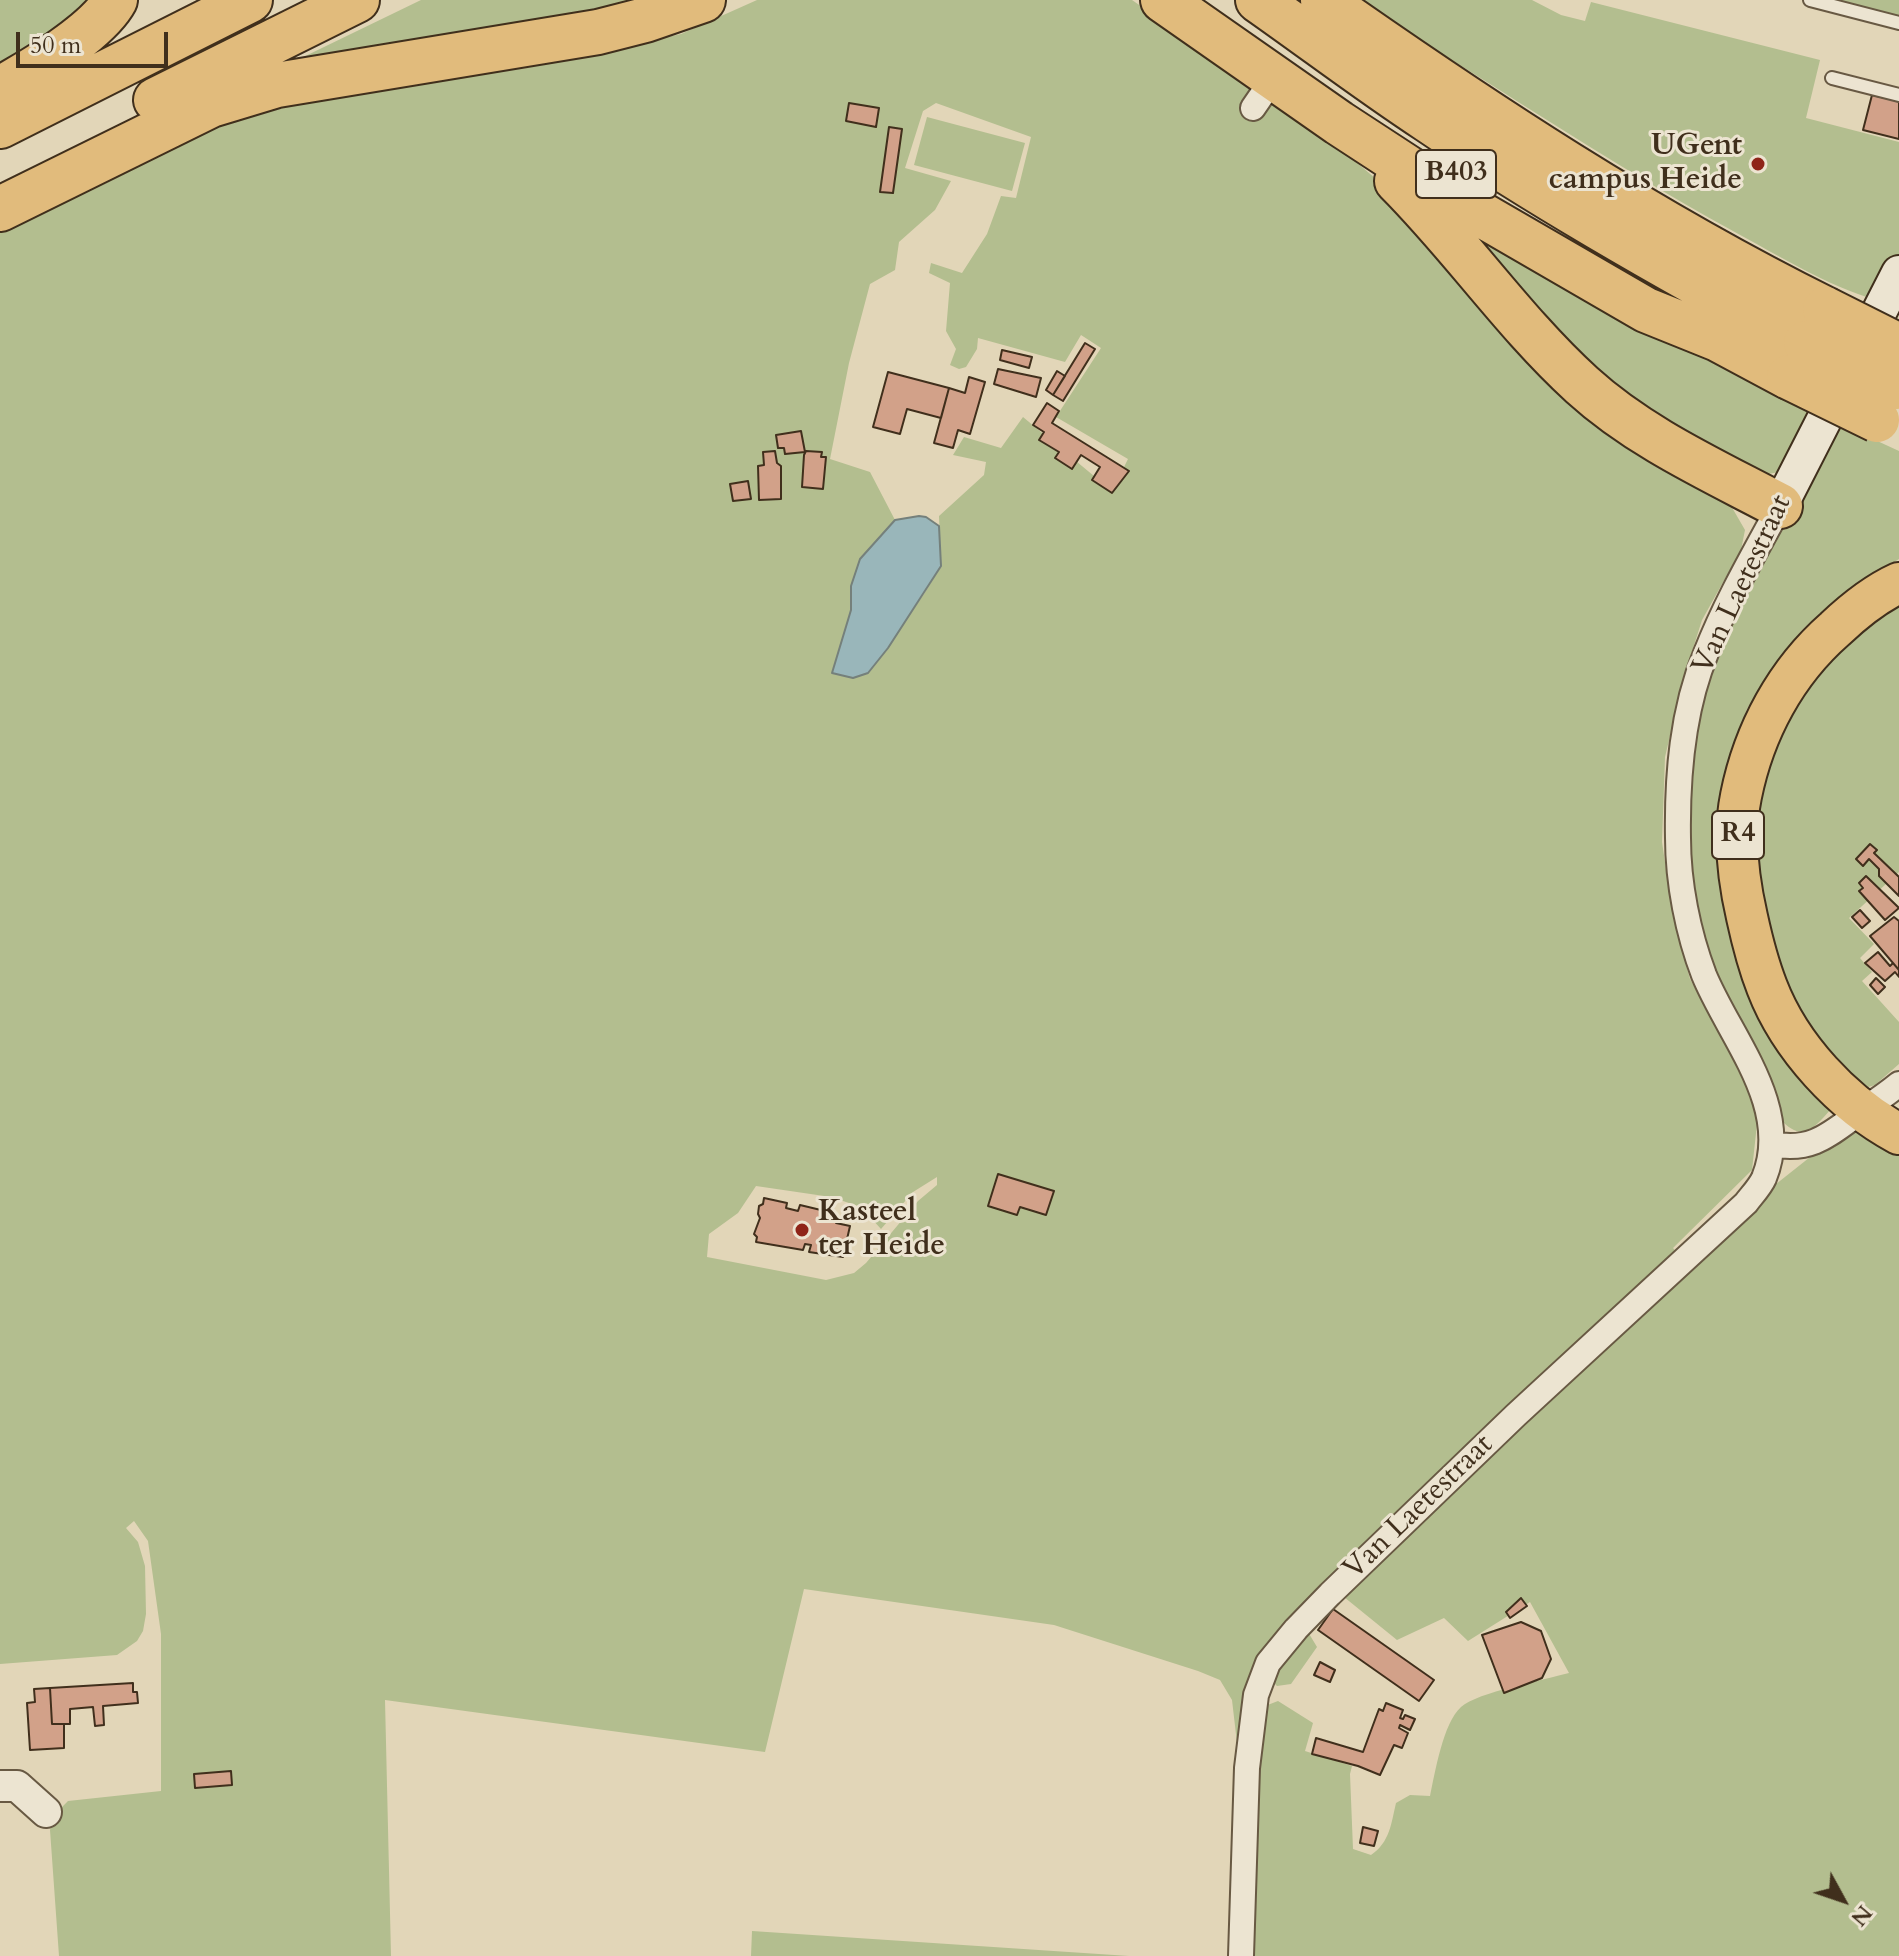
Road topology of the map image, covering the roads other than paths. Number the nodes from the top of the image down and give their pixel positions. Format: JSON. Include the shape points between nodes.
{"nodes":[{"id":1,"x":115,"y":0,"type":"edge"},
{"id":2,"x":250,"y":0,"type":"edge"},
{"id":3,"x":357,"y":0,"type":"edge"},
{"id":4,"x":703,"y":0,"type":"edge"},
{"id":5,"x":1163,"y":0,"type":"edge"},
{"id":6,"x":1200,"y":0,"type":"edge"},
{"id":7,"x":1258,"y":0,"type":"edge"},
{"id":8,"x":1323,"y":0,"type":"edge"},
{"id":9,"x":1810,"y":0,"type":"edge"},
{"id":10,"x":1899,"y":23,"type":"edge"},
{"id":11,"x":1832,"y":78,"type":"dead end"},
{"id":12,"x":0,"y":89,"type":"edge"},
{"id":13,"x":1899,"y":95,"type":"edge"},
{"id":14,"x":1339,"y":123,"type":"junction"},
{"id":15,"x":0,"y":126,"type":"edge"},
{"id":16,"x":0,"y":178,"type":"edge"},
{"id":17,"x":0,"y":209,"type":"edge"},
{"id":18,"x":1899,"y":273,"type":"edge"},
{"id":19,"x":1722,"y":320,"type":"junction"},
{"id":20,"x":1899,"y":323,"type":"edge"},
{"id":21,"x":1810,"y":326,"type":"junction"},
{"id":22,"x":1895,"y":389,"type":"edge"},
{"id":23,"x":1780,"y":506,"type":"junction"},
{"id":24,"x":1899,"y":583,"type":"edge"},
{"id":25,"x":1899,"y":1084,"type":"edge"},
{"id":26,"x":1862,"y":1111,"type":"junction"},
{"id":27,"x":1899,"y":1134,"type":"edge"},
{"id":28,"x":1772,"y":1144,"type":"junction"},
{"id":29,"x":0,"y":1786,"type":"edge"},
{"id":30,"x":46,"y":1812,"type":"dead end"},
{"id":31,"x":1241,"y":1956,"type":"edge"}],
"edges":[{"from":1,"to":12,"type":"highway","via":[[78,38]]},
{"from":2,"to":15,"type":"highway"},
{"from":3,"to":16,"type":"highway"},
{"from":4,"to":17,"type":"highway","via":[[598,32],[277,85],[211,105]]},
{"from":5,"to":14,"type":"highway","number":"B403"},
{"from":6,"to":19,"type":"highway","number":"B403","via":[[1378,125],[1515,212],[1683,313]]},
{"from":7,"to":19,"type":"highway","number":"B403"},
{"from":8,"to":21,"type":"highway","via":[[1542,149],[1667,224]]},
{"from":9,"to":10,"type":"lane"},
{"from":11,"to":13,"type":"lane"},
{"from":14,"to":19,"type":"highway","number":"B403","via":[[1463,204],[1646,310]]},
{"from":14,"to":23,"type":"highway","number":"B403","via":[[1421,205],[1583,386],[1680,453]]},
{"from":18,"to":23,"type":"main road","name":"Van Laetestraat"},
{"from":19,"to":21,"type":"highway","number":"B403"},
{"from":20,"to":21,"type":"highway"},
{"from":21,"to":22,"type":"highway","number":"B403","bridge":true},
{"from":21,"to":22,"type":"highway"},
{"from":23,"to":28,"type":"street","name":"Van Laetestraat","via":[[1700,669],[1682,755],[1678,841],[1693,942],[1764,1098]]},
{"from":24,"to":26,"type":"highway","number":"R4","via":[[1854,611],[1790,677],[1751,756],[1740,799],[1741,890],[1768,989],[1791,1033]]},
{"from":25,"to":26,"type":"street"},
{"from":26,"to":27,"type":"highway","number":"R4"},
{"from":26,"to":28,"type":"street","via":[[1828,1137],[1805,1146]]},
{"from":28,"to":31,"type":"street","name":"Van Laetestraat","via":[[1763,1179],[1746,1203],[1516,1415],[1304,1620],[1268,1663],[1256,1695],[1247,1768]]},
{"from":29,"to":30,"type":"street","via":[[17,1786]]}]}
